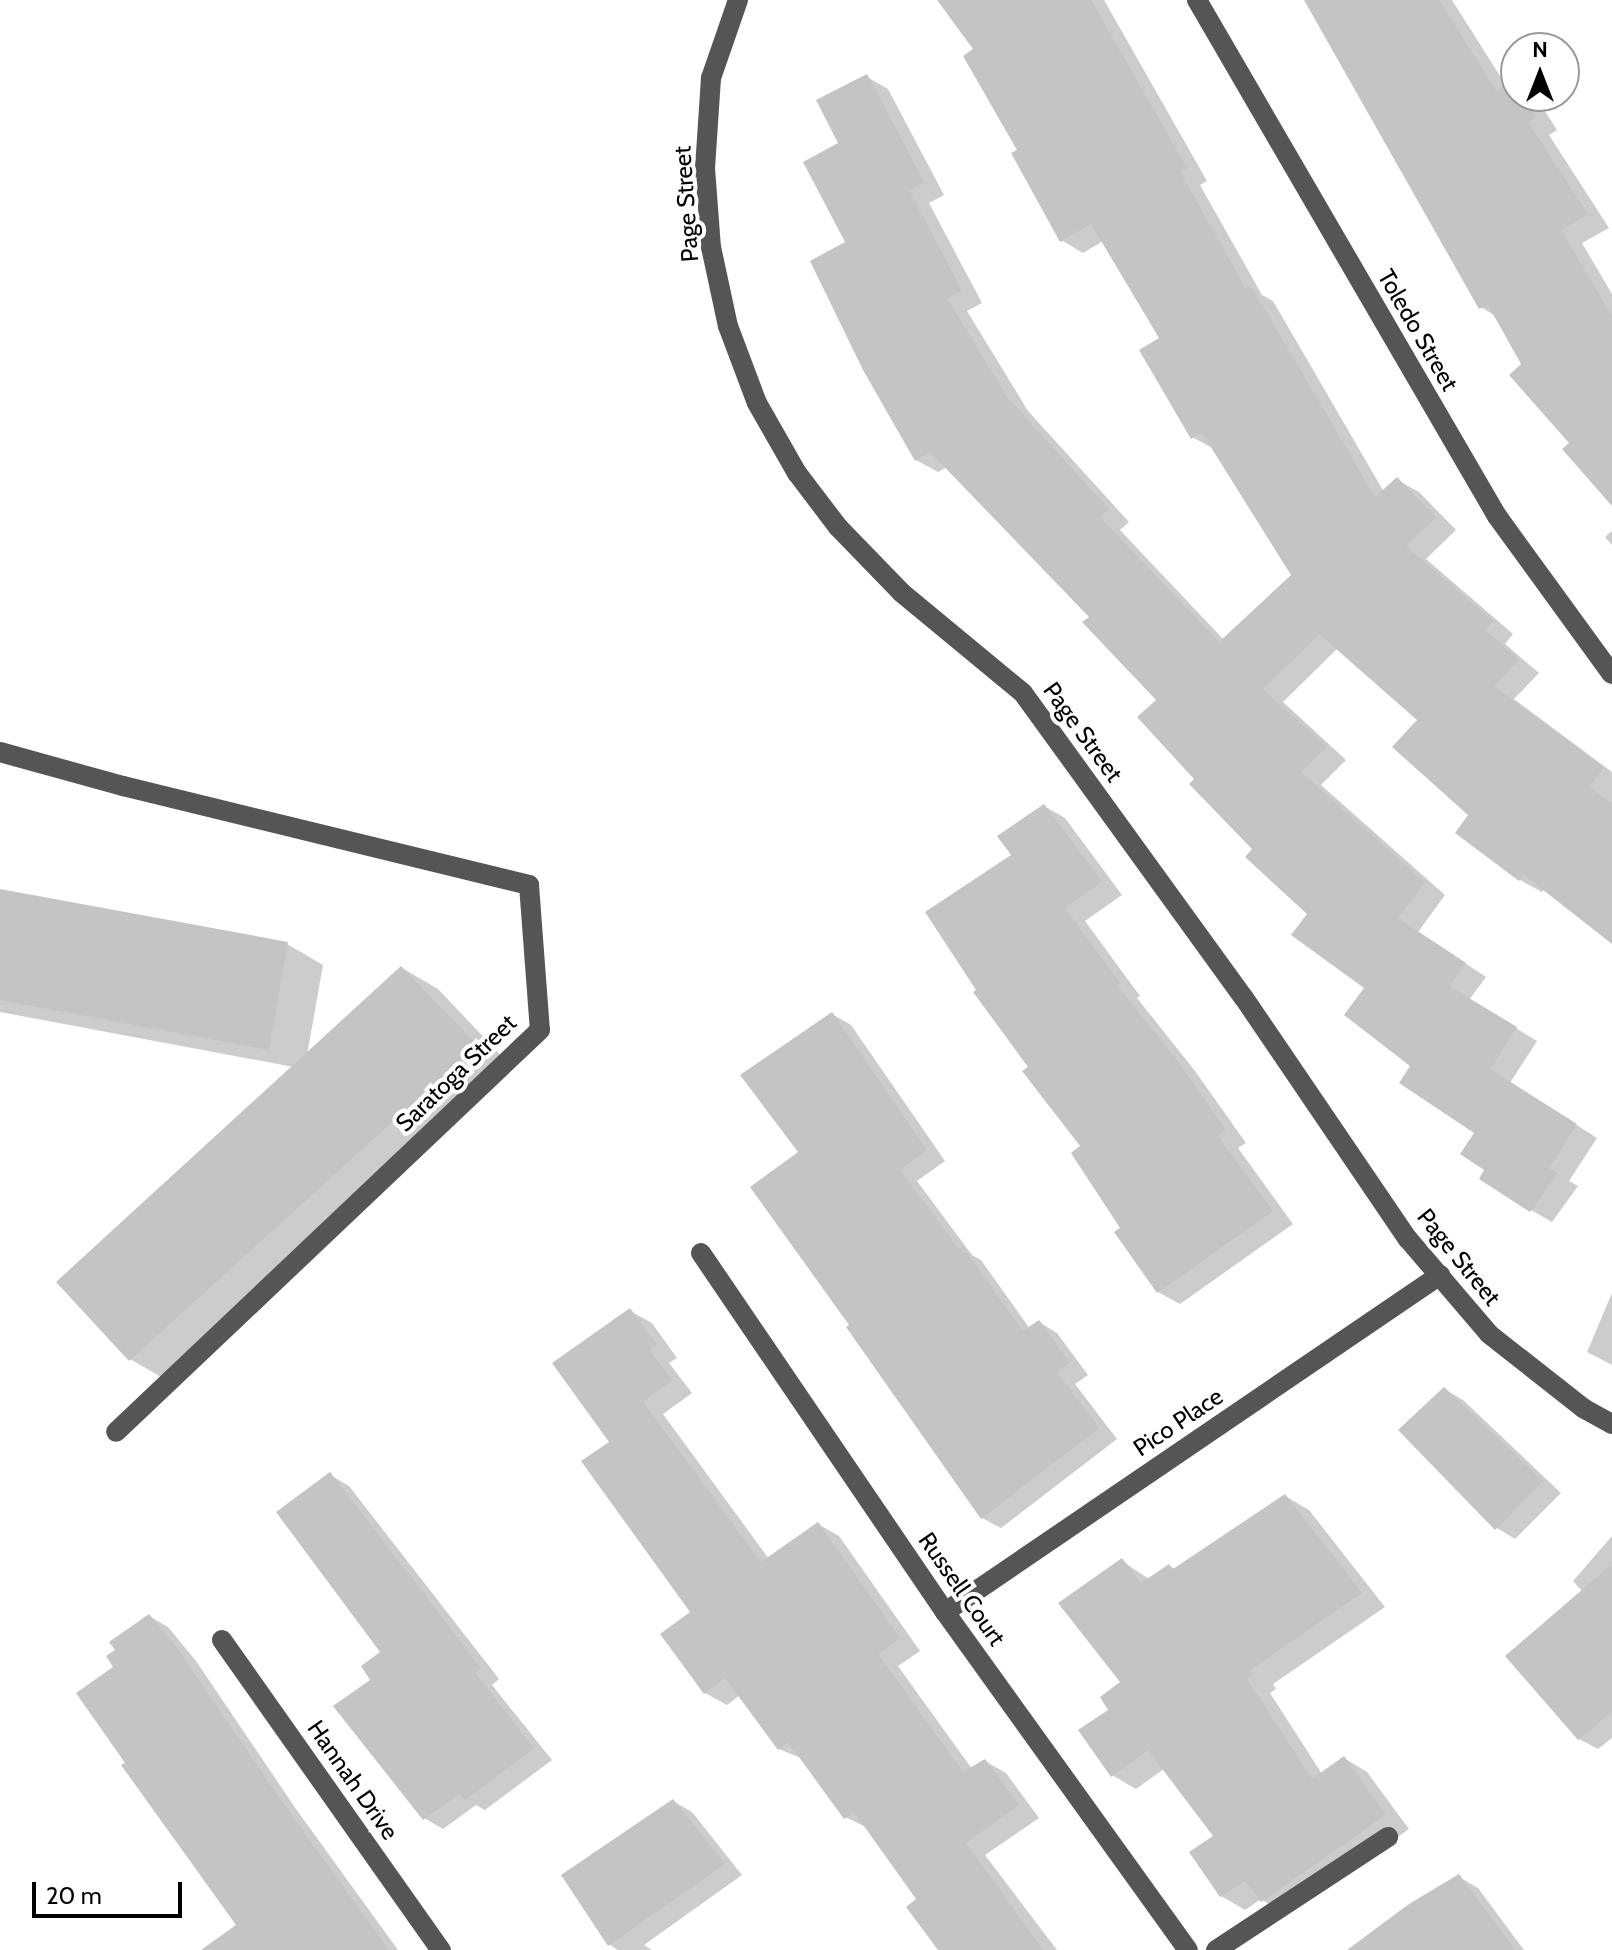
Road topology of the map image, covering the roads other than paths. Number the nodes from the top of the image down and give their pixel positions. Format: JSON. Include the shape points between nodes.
{"nodes":[{"id":1,"x":738,"y":0,"type":"edge"},
{"id":2,"x":1197,"y":0,"type":"edge"},
{"id":3,"x":1612,"y":674,"type":"edge"},
{"id":4,"x":0,"y":752,"type":"edge"},
{"id":5,"x":701,"y":1253,"type":"dead end"},
{"id":6,"x":1440,"y":1275,"type":"junction"},
{"id":7,"x":1612,"y":1424,"type":"edge"},
{"id":8,"x":116,"y":1432,"type":"dead end"},
{"id":9,"x":945,"y":1612,"type":"junction"},
{"id":10,"x":222,"y":1640,"type":"dead end"},
{"id":11,"x":1388,"y":1837,"type":"dead end"},
{"id":12,"x":441,"y":1950,"type":"edge"},
{"id":13,"x":1188,"y":1950,"type":"edge"},
{"id":14,"x":1216,"y":1950,"type":"edge"}],
"edges":[{"from":1,"to":6,"type":"street","name":"Page Street","via":[[711,78],[705,168],[711,247],[725,312],[757,403],[797,473],[838,527],[902,593],[1023,693],[1244,998],[1408,1239]]},
{"from":2,"to":3,"type":"street","name":"Toledo Street","via":[[1497,516]]},
{"from":4,"to":8,"type":"street","name":"Saratoga Street","via":[[529,885],[540,1030]]},
{"from":5,"to":9,"type":"street","name":"Russell Court"},
{"from":6,"to":7,"type":"street","name":"Page Street","via":[[1519,1361]]},
{"from":6,"to":9,"type":"street","name":"Pico Place"},
{"from":9,"to":13,"type":"street","name":"Russell Court"},
{"from":10,"to":12,"type":"street","name":"Hannah Drive"},
{"from":11,"to":14,"type":"street"}]}
